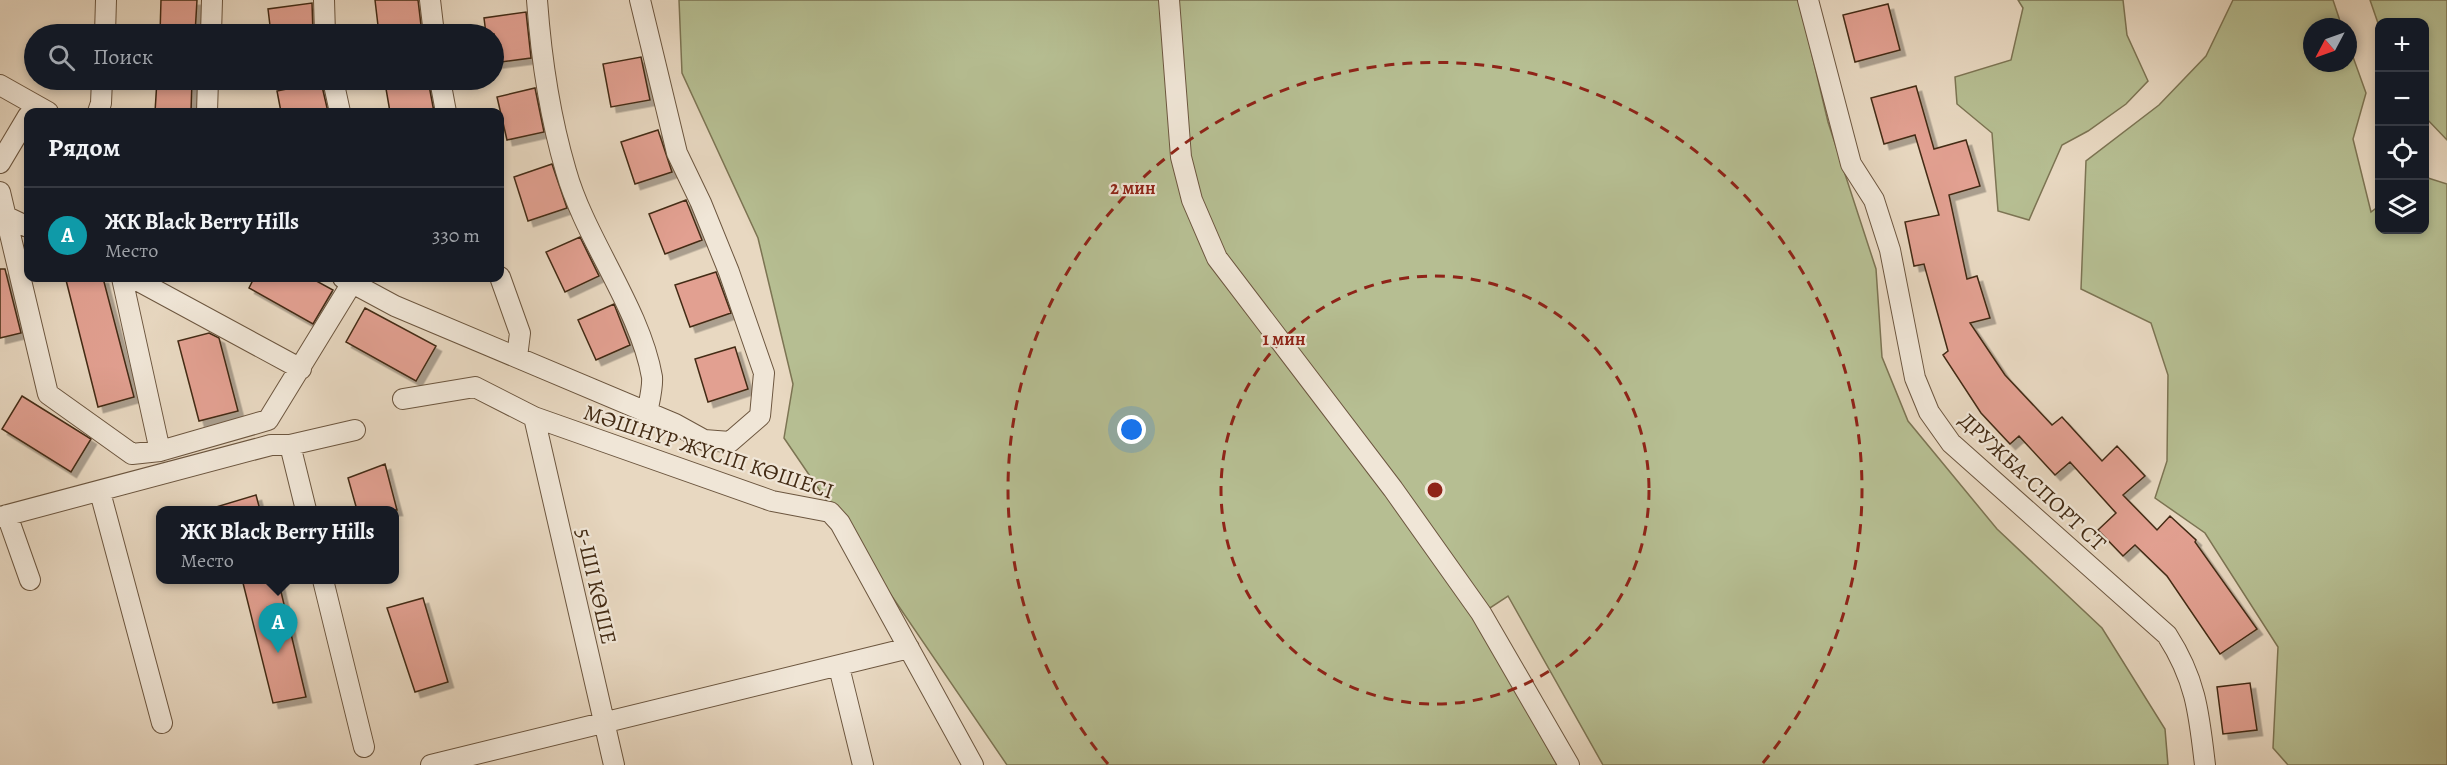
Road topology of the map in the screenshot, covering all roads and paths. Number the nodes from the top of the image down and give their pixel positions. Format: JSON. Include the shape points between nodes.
{"nodes":[{"id":1,"x":106,"y":0,"type":"edge"},
{"id":2,"x":213,"y":0,"type":"edge"},
{"id":3,"x":324,"y":0,"type":"edge"},
{"id":4,"x":430,"y":0,"type":"edge"},
{"id":5,"x":537,"y":0,"type":"edge"},
{"id":6,"x":640,"y":0,"type":"edge"},
{"id":7,"x":1169,"y":0,"type":"edge"},
{"id":8,"x":1808,"y":0,"type":"edge"},
{"id":9,"x":105,"y":24,"type":"edge"},
{"id":10,"x":212,"y":24,"type":"edge"},
{"id":11,"x":325,"y":24,"type":"edge"},
{"id":12,"x":433,"y":24,"type":"edge"},
{"id":13,"x":0,"y":85,"type":"edge"},
{"id":14,"x":102,"y":90,"type":"edge"},
{"id":15,"x":208,"y":90,"type":"edge"},
{"id":16,"x":335,"y":90,"type":"edge"},
{"id":17,"x":442,"y":90,"type":"edge"},
{"id":18,"x":31,"y":108,"type":"edge"},
{"id":19,"x":99,"y":108,"type":"edge"},
{"id":20,"x":207,"y":108,"type":"edge"},
{"id":21,"x":339,"y":108,"type":"edge"},
{"id":22,"x":445,"y":108,"type":"edge"},
{"id":23,"x":24,"y":129,"type":"edge"},
{"id":24,"x":0,"y":163,"type":"edge"},
{"id":25,"x":0,"y":192,"type":"edge"},
{"id":26,"x":7,"y":217,"type":"junction"},
{"id":27,"x":24,"y":225,"type":"edge"},
{"id":28,"x":123,"y":282,"type":"edge"},
{"id":29,"x":140,"y":282,"type":"edge"},
{"id":30,"x":349,"y":282,"type":"edge"},
{"id":31,"x":356,"y":282,"type":"edge"},
{"id":32,"x":502,"y":282,"type":"edge"},
{"id":33,"x":517,"y":357,"type":"junction"},
{"id":34,"x":301,"y":369,"type":"junction"},
{"id":35,"x":403,"y":399,"type":"dead end"},
{"id":36,"x":647,"y":413,"type":"junction"},
{"id":37,"x":534,"y":417,"type":"junction"},
{"id":38,"x":355,"y":430,"type":"dead end"},
{"id":39,"x":290,"y":445,"type":"junction"},
{"id":40,"x":160,"y":451,"type":"junction"},
{"id":41,"x":100,"y":492,"type":"junction"},
{"id":42,"x":305,"y":506,"type":"edge"},
{"id":43,"x":4,"y":516,"type":"edge"},
{"id":44,"x":30,"y":580,"type":"dead end"},
{"id":45,"x":324,"y":584,"type":"edge"},
{"id":46,"x":909,"y":648,"type":"junction"},
{"id":47,"x":839,"y":667,"type":"junction"},
{"id":48,"x":162,"y":723,"type":"dead end"},
{"id":49,"x":604,"y":723,"type":"junction"},
{"id":50,"x":364,"y":747,"type":"dead end"},
{"id":51,"x":431,"y":765,"type":"edge"},
{"id":52,"x":614,"y":765,"type":"edge"},
{"id":53,"x":863,"y":765,"type":"edge"},
{"id":54,"x":973,"y":765,"type":"edge"},
{"id":55,"x":1569,"y":765,"type":"edge"},
{"id":56,"x":2205,"y":765,"type":"edge"}],
"edges":[{"from":1,"to":9,"type":"street"},
{"from":2,"to":10,"type":"street"},
{"from":3,"to":11,"type":"street"},
{"from":4,"to":12,"type":"street"},
{"from":5,"to":36,"type":"street","via":[[549,90],[566,171],[641,339],[652,379]]},
{"from":6,"to":36,"type":"street","via":[[677,153],[709,223],[764,373],[760,416],[730,442],[704,440]]},
{"from":7,"to":55,"type":"street","via":[[1181,158],[1192,200],[1216,258],[1393,489],[1481,613]]},
{"from":8,"to":56,"type":"street","name":"ДРУЖБА-СПОРТ СТ","via":[[1851,164],[1874,200],[1890,250],[1915,378],[1929,412],[1951,443],[2167,635],[2184,662],[2198,704]]},
{"from":13,"to":18,"type":"street"},
{"from":14,"to":19,"type":"street"},
{"from":15,"to":20,"type":"street"},
{"from":16,"to":21,"type":"street"},
{"from":17,"to":22,"type":"street"},
{"from":23,"to":24,"type":"street"},
{"from":25,"to":26,"type":"street"},
{"from":26,"to":27,"type":"street"},
{"from":26,"to":40,"type":"street","via":[[48,394],[132,453]]},
{"from":28,"to":40,"type":"street"},
{"from":29,"to":34,"type":"street"},
{"from":30,"to":34,"type":"street"},
{"from":31,"to":33,"type":"street","via":[[395,306]]},
{"from":32,"to":33,"type":"street","via":[[520,333]]},
{"from":33,"to":36,"type":"street"},
{"from":34,"to":40,"type":"street","via":[[268,420]]},
{"from":35,"to":37,"type":"street","name":"МӘШHҮР ЖҮСІП КӨШЕСІ","via":[[475,387]]},
{"from":37,"to":46,"type":"street","name":"МӘШHҮР ЖҮСІП КӨШЕСІ","via":[[772,501],[830,512]]},
{"from":37,"to":49,"type":"street","name":"5-ШІ КӨШЕ"},
{"from":38,"to":39,"type":"street"},
{"from":39,"to":41,"type":"street","via":[[271,445]]},
{"from":39,"to":42,"type":"street"},
{"from":41,"to":43,"type":"street"},
{"from":41,"to":48,"type":"street"},
{"from":43,"to":44,"type":"street"},
{"from":45,"to":50,"type":"street"},
{"from":46,"to":47,"type":"street"},
{"from":46,"to":54,"type":"street","name":"МӘШHҮР ЖҮСІП КӨШЕСІ"},
{"from":47,"to":49,"type":"street"},
{"from":47,"to":53,"type":"street"},
{"from":49,"to":51,"type":"street"},
{"from":49,"to":52,"type":"street","name":"5-ШІ КӨШЕ"}]}
